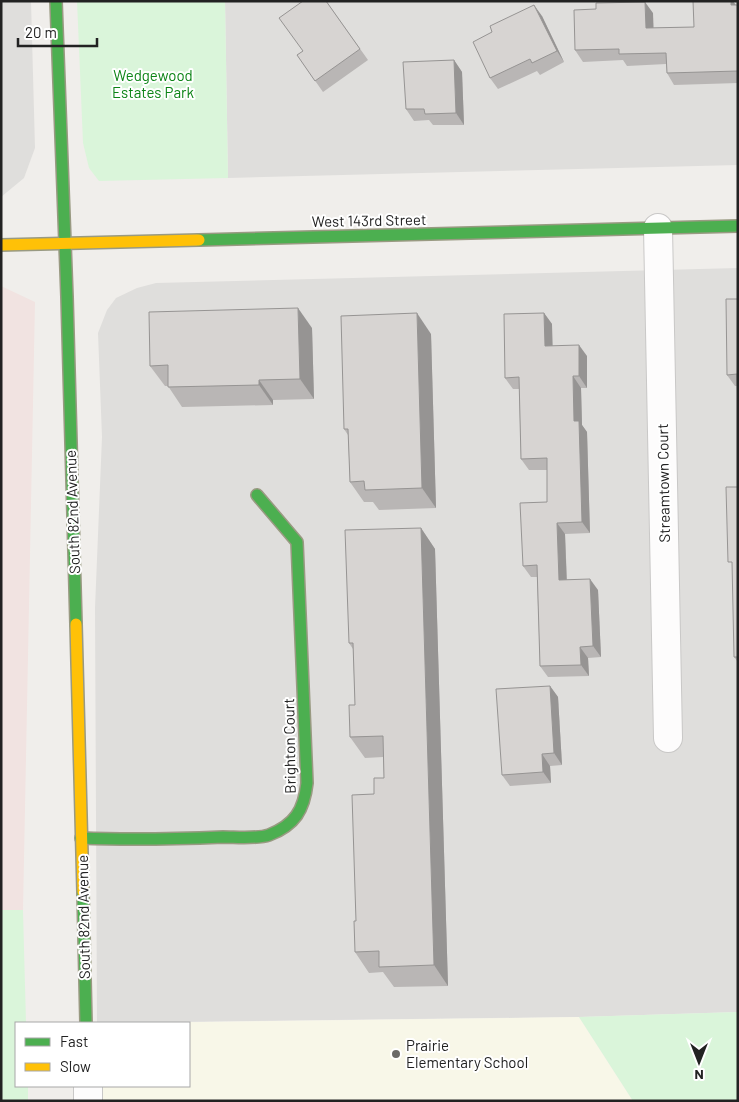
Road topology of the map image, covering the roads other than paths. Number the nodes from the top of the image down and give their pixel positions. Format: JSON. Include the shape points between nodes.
{"nodes":[{"id":1,"x":56,"y":1,"type":"edge"},
{"id":2,"x":738,"y":226,"type":"edge"},
{"id":3,"x":658,"y":228,"type":"junction"},
{"id":4,"x":65,"y":243,"type":"junction"},
{"id":5,"x":1,"y":245,"type":"edge"},
{"id":6,"x":257,"y":495,"type":"dead end"},
{"id":7,"x":668,"y":738,"type":"dead end"},
{"id":8,"x":81,"y":838,"type":"junction"},
{"id":9,"x":86,"y":1022,"type":"edge"},
{"id":10,"x":88,"y":1087,"type":"edge"},
{"id":11,"x":88,"y":1101,"type":"edge"}],
"edges":[{"from":1,"to":4,"type":"street","name":"South 82nd Avenue"},
{"from":2,"to":3,"type":"street","name":"West 143rd Street"},
{"from":3,"to":4,"type":"street","name":"West 143rd Street"},
{"from":3,"to":7,"type":"street","name":"Streamtown Court"},
{"from":4,"to":5,"type":"street","name":"West 143rd Street"},
{"from":4,"to":8,"type":"street","name":"South 82nd Avenue"},
{"from":6,"to":8,"type":"street","name":"Brighton Court","via":[[297,542],[307,783],[302,809],[285,828],[266,836],[148,840]]},
{"from":8,"to":9,"type":"street","name":"South 82nd Avenue"},
{"from":10,"to":11,"type":"street"}]}
